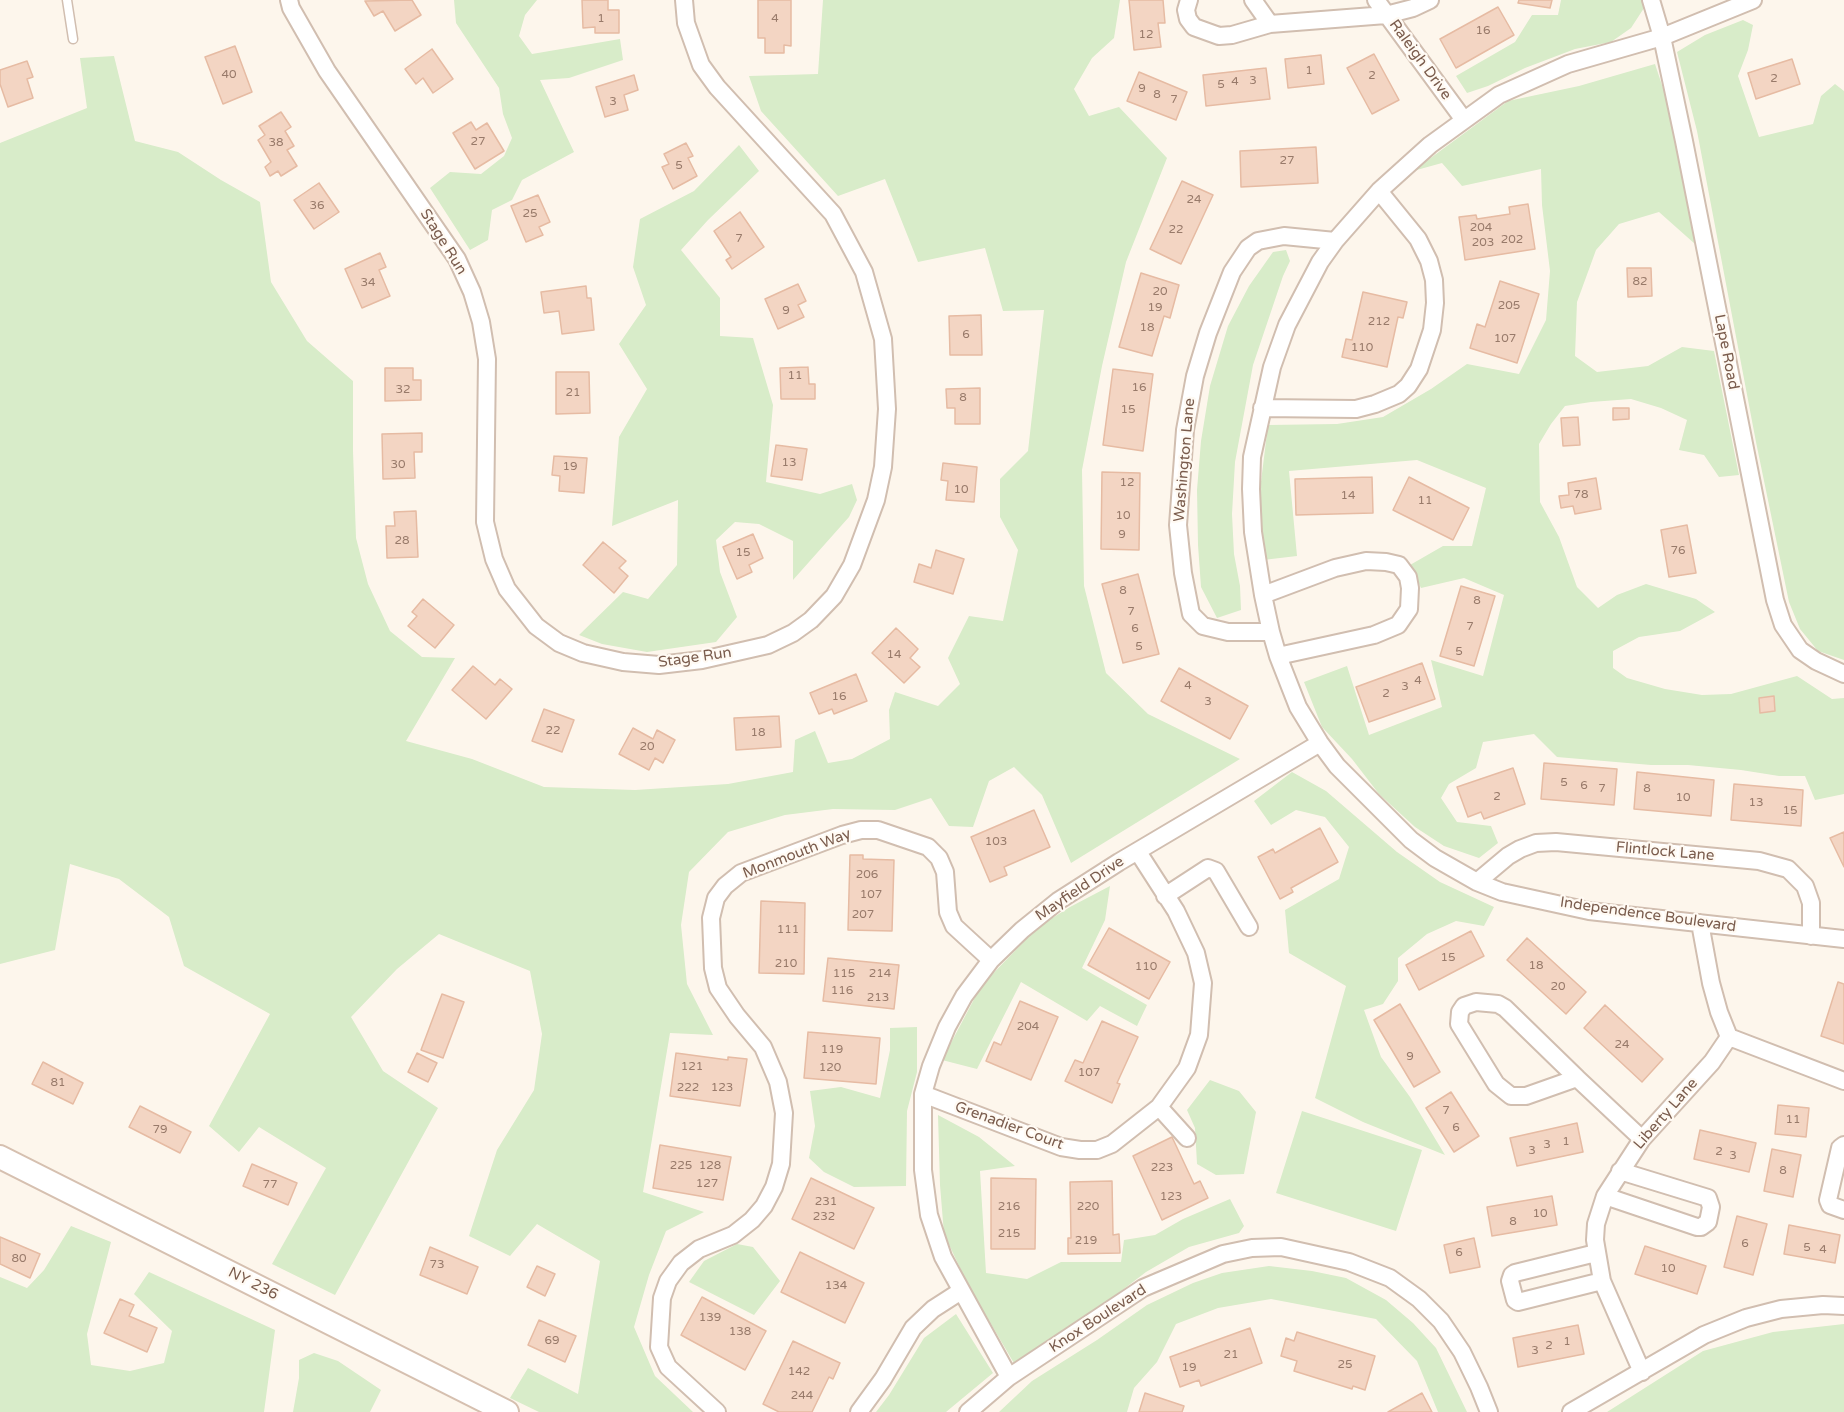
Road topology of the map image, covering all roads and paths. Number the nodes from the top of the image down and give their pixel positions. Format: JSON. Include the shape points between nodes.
{"nodes":[{"id":1,"x":67,"y":0,"type":"edge"},
{"id":2,"x":289,"y":0,"type":"edge"},
{"id":3,"x":684,"y":0,"type":"edge"},
{"id":4,"x":1190,"y":0,"type":"edge"},
{"id":5,"x":1253,"y":0,"type":"edge"},
{"id":6,"x":1376,"y":0,"type":"edge"},
{"id":7,"x":1430,"y":0,"type":"edge"},
{"id":8,"x":1651,"y":0,"type":"edge"},
{"id":9,"x":1753,"y":0,"type":"edge"},
{"id":10,"x":1386,"y":15,"type":"junction"},
{"id":11,"x":1270,"y":24,"type":"junction"},
{"id":12,"x":1662,"y":37,"type":"junction"},
{"id":13,"x":73,"y":39,"type":"dead end"},
{"id":14,"x":1464,"y":120,"type":"junction"},
{"id":15,"x":1378,"y":191,"type":"junction"},
{"id":16,"x":1335,"y":241,"type":"junction"},
{"id":17,"x":1262,"y":408,"type":"junction"},
{"id":18,"x":1263,"y":595,"type":"junction"},
{"id":19,"x":1271,"y":632,"type":"junction"},
{"id":20,"x":1278,"y":656,"type":"junction"},
{"id":21,"x":1844,"y":674,"type":"edge"},
{"id":22,"x":1320,"y":743,"type":"junction"},
{"id":23,"x":1138,"y":852,"type":"junction"},
{"id":24,"x":1477,"y":882,"type":"junction"},
{"id":25,"x":1165,"y":896,"type":"junction"},
{"id":26,"x":1700,"y":923,"type":"junction"},
{"id":27,"x":1249,"y":927,"type":"dead end"},
{"id":28,"x":1810,"y":936,"type":"junction"},
{"id":29,"x":1844,"y":939,"type":"edge"},
{"id":30,"x":991,"y":960,"type":"junction"},
{"id":31,"x":1729,"y":1037,"type":"junction"},
{"id":32,"x":1576,"y":1078,"type":"junction"},
{"id":33,"x":1844,"y":1081,"type":"edge"},
{"id":34,"x":923,"y":1094,"type":"junction"},
{"id":35,"x":1159,"y":1107,"type":"junction"},
{"id":36,"x":1187,"y":1138,"type":"dead end"},
{"id":37,"x":1642,"y":1139,"type":"junction"},
{"id":38,"x":1844,"y":1145,"type":"edge"},
{"id":39,"x":0,"y":1157,"type":"edge"},
{"id":40,"x":1620,"y":1171,"type":"junction"},
{"id":41,"x":1605,"y":1196,"type":"junction"},
{"id":42,"x":1844,"y":1210,"type":"edge"},
{"id":43,"x":1596,"y":1253,"type":"junction"},
{"id":44,"x":1602,"y":1281,"type":"junction"},
{"id":45,"x":961,"y":1291,"type":"junction"},
{"id":46,"x":1844,"y":1306,"type":"edge"},
{"id":47,"x":1642,"y":1371,"type":"junction"},
{"id":48,"x":1009,"y":1377,"type":"junction"},
{"id":49,"x":507,"y":1412,"type":"edge"},
{"id":50,"x":717,"y":1412,"type":"edge"},
{"id":51,"x":859,"y":1412,"type":"edge"},
{"id":52,"x":968,"y":1412,"type":"edge"},
{"id":53,"x":1488,"y":1412,"type":"edge"},
{"id":54,"x":1570,"y":1412,"type":"edge"}],
"edges":[{"from":1,"to":13,"type":"lane"},
{"from":2,"to":3,"type":"street","name":"Stage Run","via":[[327,71],[457,259],[472,292],[482,322],[487,359],[485,522],[507,589],[536,626],[559,643],[623,662],[659,665],[768,645],[811,620],[834,596],[852,566],[876,500],[887,409],[883,339],[864,272],[833,214],[717,87],[701,64],[686,23]]},
{"from":4,"to":11,"type":"street","via":[[1188,20],[1202,31],[1232,35]]},
{"from":5,"to":11,"type":"street"},
{"from":6,"to":10,"type":"street","name":"Raleigh Drive"},
{"from":7,"to":10,"type":"street"},
{"from":8,"to":12,"type":"street","name":"Lape Road"},
{"from":9,"to":12,"type":"street","name":"Independence Boulevard"},
{"from":10,"to":11,"type":"street"},
{"from":10,"to":14,"type":"street","name":"Raleigh Drive"},
{"from":12,"to":14,"type":"street","name":"Independence Boulevard","via":[[1568,64],[1498,95]]},
{"from":12,"to":21,"type":"street","name":"Lape Road","via":[[1775,600],[1783,625],[1800,650]]},
{"from":14,"to":15,"type":"street","name":"Independence Boulevard","via":[[1430,144]]},
{"from":15,"to":16,"type":"street","name":"Independence Boulevard"},
{"from":15,"to":17,"type":"street","via":[[1418,239],[1430,261],[1435,303],[1432,330],[1419,369],[1399,394],[1356,409]]},
{"from":16,"to":17,"type":"street","name":"Independence Boulevard","via":[[1287,325]]},
{"from":16,"to":19,"type":"street","name":"Washington Lane","via":[[1284,236],[1258,241],[1248,248],[1232,272],[1208,333],[1185,430],[1178,525],[1191,614],[1203,626],[1228,632]]},
{"from":17,"to":18,"type":"street","name":"Independence Boulevard","via":[[1252,457],[1251,489],[1252,532]]},
{"from":18,"to":19,"type":"street","name":"Independence Boulevard"},
{"from":18,"to":20,"type":"street","via":[[1335,568],[1366,561],[1399,565],[1408,577],[1409,609],[1398,625],[1374,635]]},
{"from":19,"to":20,"type":"street","name":"Independence Boulevard"},
{"from":20,"to":22,"type":"street","name":"Independence Boulevard","via":[[1298,707]]},
{"from":22,"to":23,"type":"street","name":"Mayfield Drive"},
{"from":22,"to":24,"type":"street","name":"Independence Boulevard","via":[[1337,766],[1411,840]]},
{"from":23,"to":25,"type":"street","name":"Grenadier Court"},
{"from":23,"to":30,"type":"street","name":"Mayfield Drive","via":[[1058,901]]},
{"from":24,"to":26,"type":"street","name":"Independence Boulevard","via":[[1502,892],[1589,911]]},
{"from":24,"to":28,"type":"street","name":"Flintlock Lane","via":[[1508,856],[1536,843],[1759,861],[1788,869],[1805,886],[1811,903]]},
{"from":25,"to":27,"type":"street","via":[[1208,868],[1216,871]]},
{"from":25,"to":35,"type":"street","name":"Grenadier Court","via":[[1196,953],[1203,983],[1199,1035],[1187,1068]]},
{"from":26,"to":28,"type":"street","name":"Independence Boulevard"},
{"from":26,"to":31,"type":"street","via":[[1711,983]]},
{"from":28,"to":29,"type":"street","name":"Independence Boulevard"},
{"from":30,"to":34,"type":"street","name":"Mayfield Drive","via":[[947,1027]]},
{"from":30,"to":50,"type":"street","name":"Monmouth Way","via":[[954,926],[939,858],[928,848],[878,830],[842,835],[741,873],[716,898],[711,918],[718,988],[763,1047],[778,1082],[784,1113],[781,1164],[764,1206],[733,1235],[699,1249],[681,1263],[662,1298],[659,1347],[668,1367]]},
{"from":31,"to":33,"type":"street"},
{"from":31,"to":37,"type":"street","name":"Liberty Lane","via":[[1713,1062]]},
{"from":32,"to":32,"type":"street","via":[[1498,1004],[1476,1002],[1460,1012],[1459,1024],[1496,1084],[1511,1096],[1526,1096]]},
{"from":32,"to":37,"type":"street"},
{"from":34,"to":35,"type":"street","name":"Grenadier Court","via":[[1061,1147],[1080,1150],[1097,1150],[1112,1144]]},
{"from":34,"to":45,"type":"street","name":"Mayfield Drive","via":[[923,1170],[929,1215],[943,1257]]},
{"from":35,"to":36,"type":"street"},
{"from":37,"to":40,"type":"street","name":"Liberty Lane"},
{"from":38,"to":42,"type":"street","via":[[1840,1148],[1828,1200],[1830,1205]]},
{"from":39,"to":49,"type":"main road","name":"NY 236","number":"NY 236"},
{"from":40,"to":41,"type":"street","name":"Liberty Lane"},
{"from":40,"to":41,"type":"street","via":[[1708,1198],[1708,1222],[1696,1227]]},
{"from":41,"to":43,"type":"street","name":"Liberty Lane","via":[[1596,1224]]},
{"from":43,"to":44,"type":"street","name":"Liberty Lane"},
{"from":43,"to":44,"type":"street","via":[[1515,1274],[1510,1281],[1518,1302]]},
{"from":44,"to":47,"type":"street","name":"Liberty Lane"},
{"from":45,"to":48,"type":"street","name":"Mayfield Drive"},
{"from":45,"to":51,"type":"street","via":[[913,1328]]},
{"from":46,"to":47,"type":"street","via":[[1781,1309],[1746,1318],[1704,1335]]},
{"from":47,"to":54,"type":"street"},
{"from":48,"to":52,"type":"street","name":"Knox Boulevard"},
{"from":48,"to":53,"type":"street","name":"Knox Boulevard","via":[[1143,1288],[1223,1254],[1281,1247],[1349,1262],[1390,1278],[1419,1299],[1441,1321],[1462,1352]]}]}
